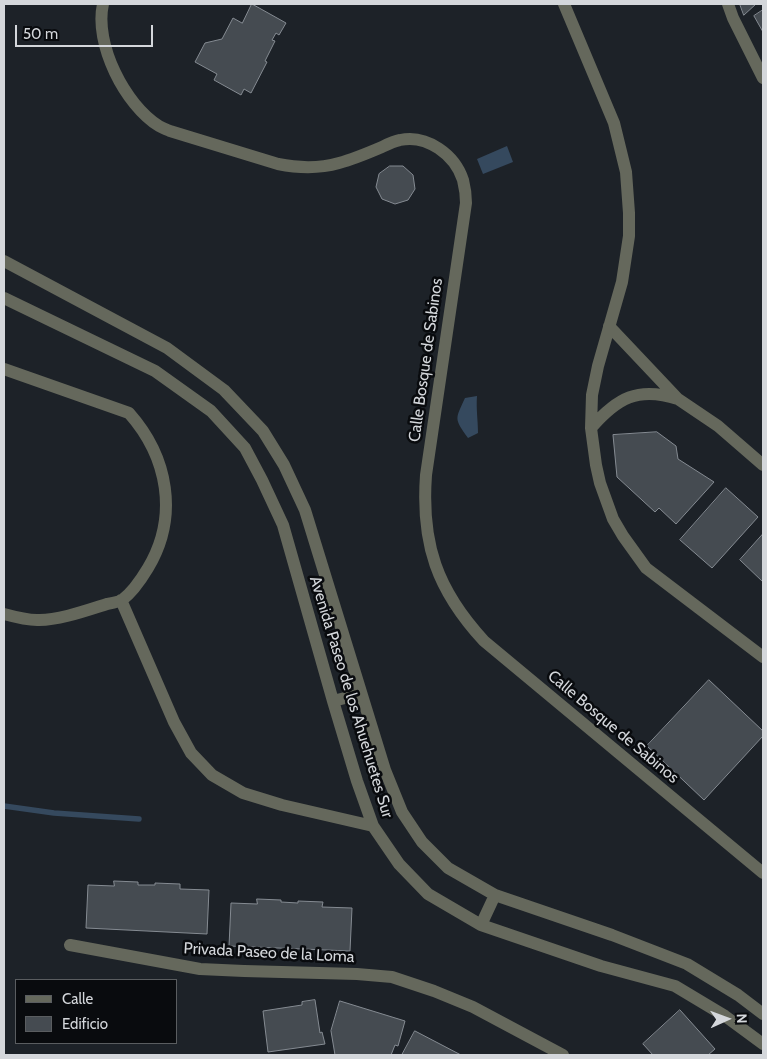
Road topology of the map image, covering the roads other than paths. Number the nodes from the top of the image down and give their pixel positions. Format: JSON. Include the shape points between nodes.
{"nodes":[{"id":1,"x":103,"y":4,"type":"edge"},
{"id":2,"x":564,"y":4,"type":"edge"},
{"id":3,"x":728,"y":4,"type":"edge"},
{"id":4,"x":763,"y":78,"type":"edge"},
{"id":5,"x":4,"y":261,"type":"edge"},
{"id":6,"x":4,"y":298,"type":"edge"},
{"id":7,"x":609,"y":326,"type":"junction"},
{"id":8,"x":4,"y":369,"type":"edge"},
{"id":9,"x":678,"y":399,"type":"junction"},
{"id":10,"x":591,"y":428,"type":"junction"},
{"id":11,"x":763,"y":465,"type":"edge"},
{"id":12,"x":121,"y":600,"type":"junction"},
{"id":13,"x":4,"y":614,"type":"edge"},
{"id":14,"x":763,"y":657,"type":"edge"},
{"id":15,"x":362,"y":694,"type":"junction"},
{"id":16,"x":333,"y":701,"type":"junction"},
{"id":17,"x":373,"y":826,"type":"junction"},
{"id":18,"x":763,"y":873,"type":"edge"},
{"id":19,"x":494,"y":895,"type":"junction"},
{"id":20,"x":481,"y":924,"type":"junction"},
{"id":21,"x":70,"y":945,"type":"dead end"},
{"id":22,"x":763,"y":1014,"type":"edge"},
{"id":23,"x":763,"y":1044,"type":"edge"},
{"id":24,"x":563,"y":1055,"type":"edge"}],
"edges":[{"from":1,"to":18,"type":"street","name":"Calle Bosque de Sabinos","via":[[102,29],[118,78],[147,116],[170,131],[293,167],[338,164],[399,140],[411,139],[439,149],[452,160],[463,180],[466,203],[424,497],[428,542],[443,585],[468,624],[484,641]]},
{"from":2,"to":7,"type":"street","via":[[614,123],[626,172],[629,236],[622,282]]},
{"from":3,"to":4,"type":"street"},
{"from":5,"to":15,"type":"street","name":"Avenida Paseo de los Ahuehuetes Sur","via":[[166,348],[224,390],[262,431],[284,465],[305,510]]},
{"from":6,"to":16,"type":"street","name":"Avenida Paseo de los Ahuehuetes Sur","via":[[155,370],[211,411],[245,448],[283,525]]},
{"from":7,"to":9,"type":"street"},
{"from":7,"to":10,"type":"street","via":[[594,380]]},
{"from":8,"to":12,"type":"street","via":[[129,413],[149,439],[162,468],[166,516],[158,548],[147,569]]},
{"from":9,"to":10,"type":"street","via":[[656,394],[622,400]]},
{"from":9,"to":11,"type":"street","via":[[718,426]]},
{"from":10,"to":14,"type":"street","via":[[596,465],[606,501],[634,553],[646,568]]},
{"from":12,"to":13,"type":"street","via":[[51,620],[26,620]]},
{"from":12,"to":17,"type":"street","via":[[174,722],[191,753],[212,775],[243,793]]},
{"from":15,"to":16,"type":"street"},
{"from":15,"to":19,"type":"street","name":"Avenida Paseo de los Ahuehuetes Sur","via":[[385,770],[402,812],[422,842],[448,868]]},
{"from":16,"to":17,"type":"street","name":"Avenida Paseo de los Ahuehuetes Sur"},
{"from":17,"to":20,"type":"street","name":"Avenida Paseo de los Ahuehuetes Sur","via":[[398,864],[428,894]]},
{"from":19,"to":20,"type":"street"},
{"from":19,"to":22,"type":"street","name":"Avenida Paseo de los Ahuehuetes Sur","via":[[687,964]]},
{"from":20,"to":23,"type":"street","name":"Avenida Paseo de los Ahuehuetes Sur","via":[[601,966],[675,986]]},
{"from":21,"to":24,"type":"street","name":"Privada Paseo de la Loma","via":[[200,968],[392,978],[472,1007]]}]}
